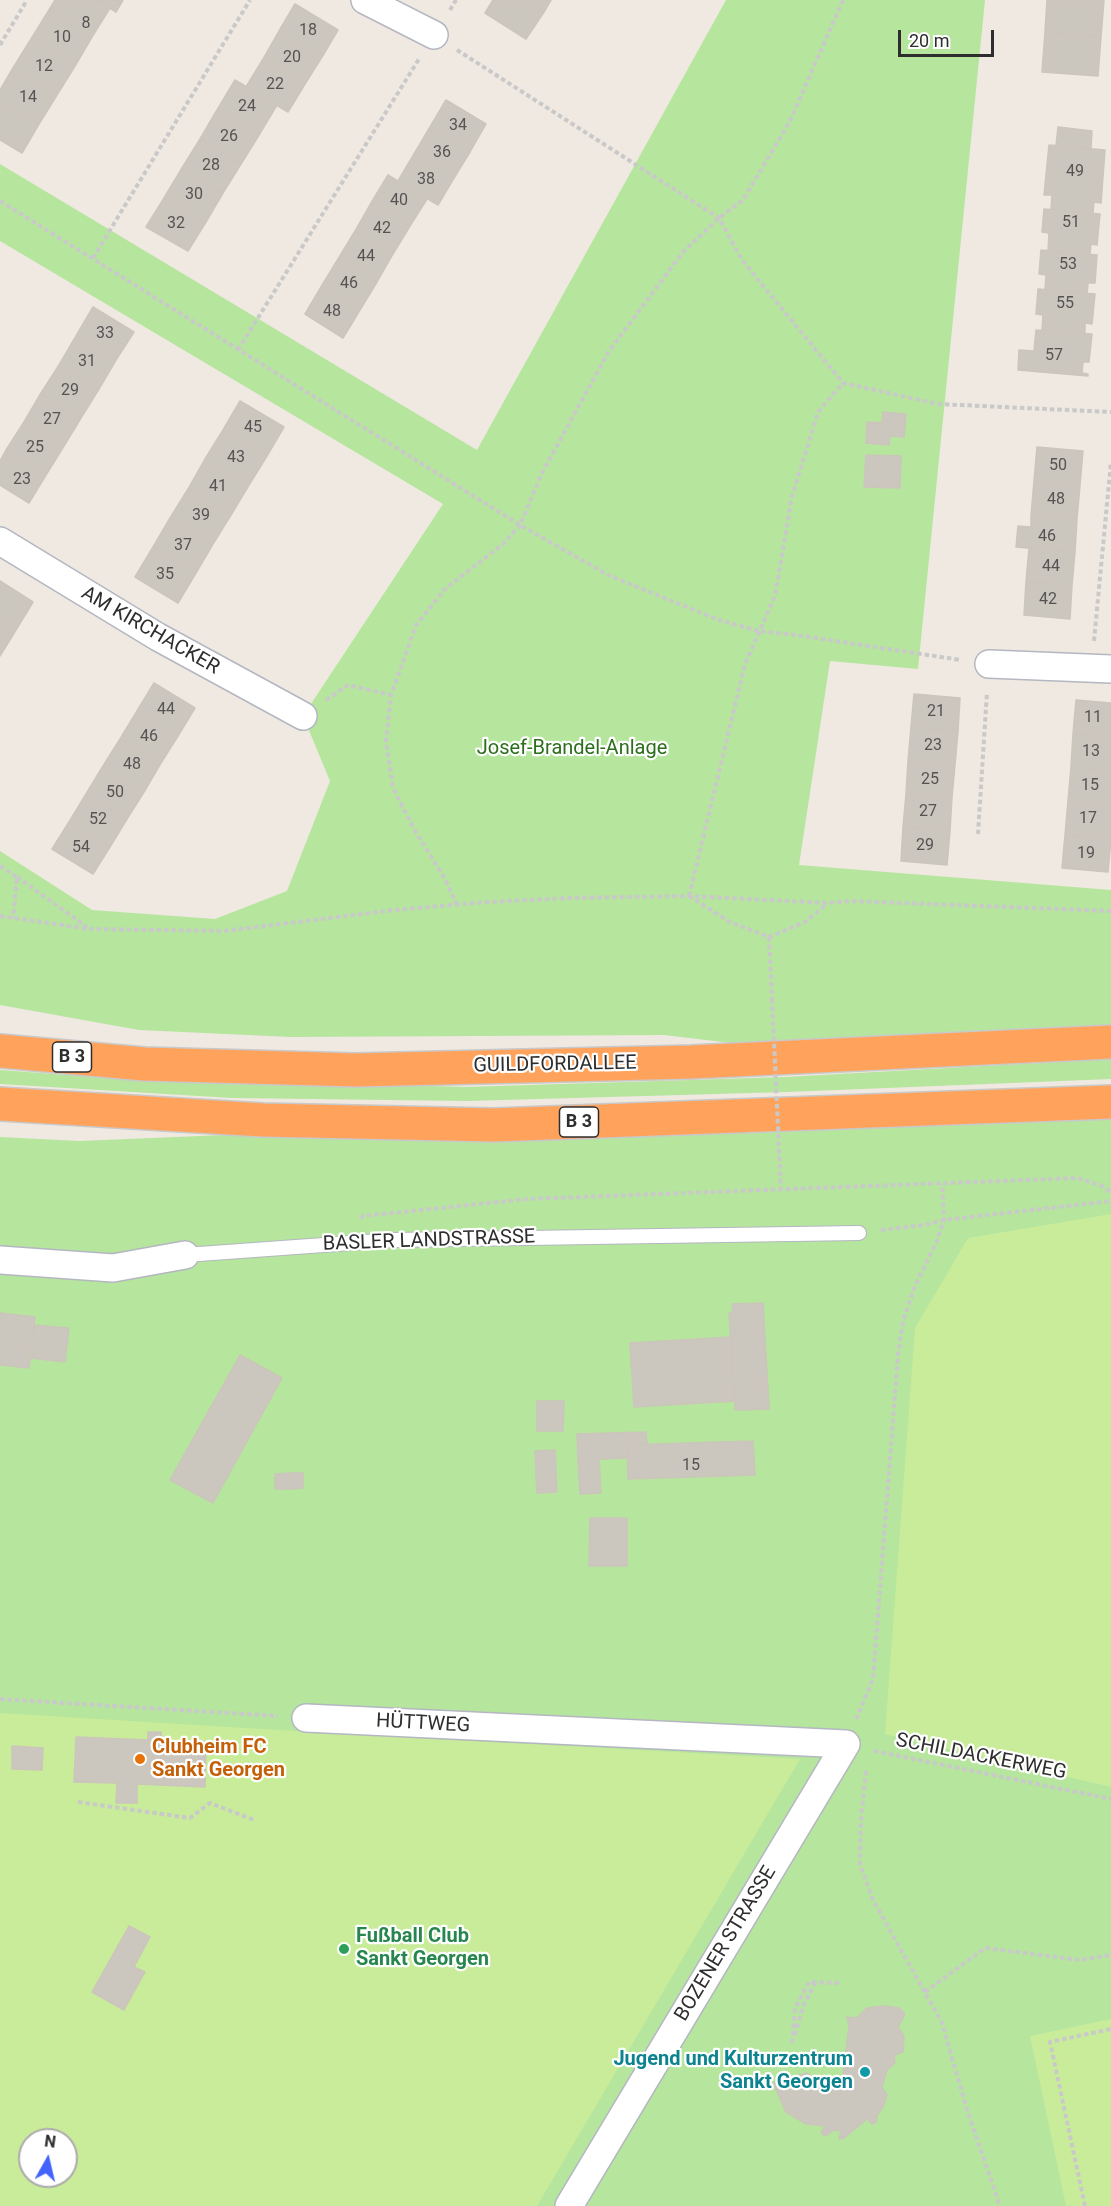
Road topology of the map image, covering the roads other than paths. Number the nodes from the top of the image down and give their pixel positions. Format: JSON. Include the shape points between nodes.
{"nodes":[{"id":1,"x":365,"y":0,"type":"edge"},
{"id":2,"x":434,"y":35,"type":"road end"},
{"id":3,"x":0,"y":541,"type":"edge"},
{"id":4,"x":988,"y":664,"type":"road end"},
{"id":5,"x":1101,"y":669,"type":"edge"},
{"id":6,"x":303,"y":716,"type":"road end"},
{"id":7,"x":0,"y":1031,"type":"edge"},
{"id":8,"x":1111,"y":1041,"type":"edge"},
{"id":9,"x":0,"y":1051,"type":"edge"},
{"id":10,"x":144,"y":1064,"type":"junction"},
{"id":11,"x":1111,"y":1102,"type":"edge"},
{"id":12,"x":0,"y":1104,"type":"edge"},
{"id":13,"x":859,"y":1233,"type":"road end"},
{"id":14,"x":185,"y":1255,"type":"joint"},
{"id":15,"x":0,"y":1260,"type":"edge"},
{"id":16,"x":306,"y":1718,"type":"road end"},
{"id":17,"x":861,"y":1750,"type":"joint"},
{"id":18,"x":569,"y":2206,"type":"edge"}],
"edges":[{"from":1,"to":2,"type":"street"},
{"from":3,"to":6,"type":"street","name":"AM KIRCHACKER","via":[[158,638]]},
{"from":4,"to":5,"type":"street"},
{"from":7,"to":10,"type":"highway"},
{"from":8,"to":10,"type":"highway","name":"GUILDFORDALLEE","number":"B 3","via":[[548,1066],[356,1070]]},
{"from":9,"to":10,"type":"highway","name":"GUILDFORDALLEE","number":"B 3"},
{"from":11,"to":12,"type":"highway","number":"B 3","via":[[494,1125],[263,1120]]},
{"from":13,"to":14,"type":"lane","name":"BASLER LANDSTRASSE","via":[[403,1240]]},
{"from":14,"to":15,"type":"street","name":"BASLER LANDSTRASSE","via":[[113,1268]]},
{"from":16,"to":17,"type":"street","name":"HÜTTWEG"},
{"from":17,"to":18,"type":"street","name":"BOZENER STRASSE"}]}
